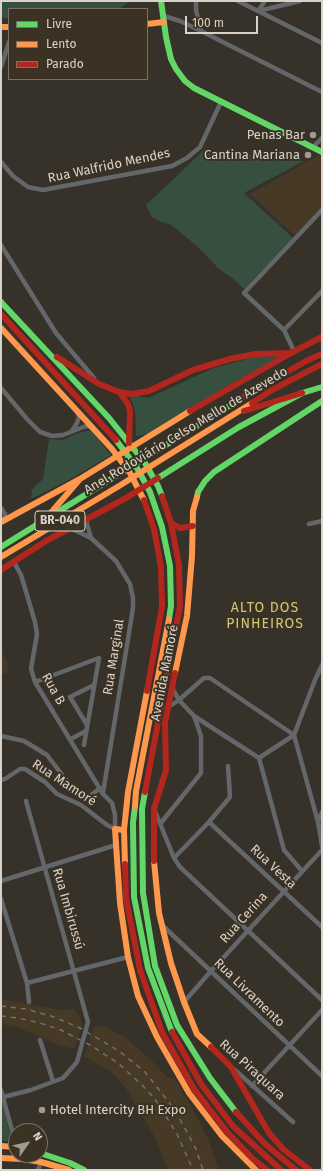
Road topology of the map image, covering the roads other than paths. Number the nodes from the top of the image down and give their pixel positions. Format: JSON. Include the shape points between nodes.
{"nodes":[{"id":1,"x":161,"y":1,"type":"edge"},
{"id":2,"x":196,"y":1,"type":"edge"},
{"id":3,"x":238,"y":1,"type":"edge"},
{"id":4,"x":265,"y":1,"type":"edge"},
{"id":5,"x":300,"y":1,"type":"edge"},
{"id":6,"x":258,"y":11,"type":"junction"},
{"id":7,"x":164,"y":19,"type":"junction"},
{"id":8,"x":148,"y":24,"type":"edge"},
{"id":9,"x":201,"y":31,"type":"junction"},
{"id":10,"x":322,"y":43,"type":"edge"},
{"id":11,"x":8,"y":45,"type":"edge"},
{"id":12,"x":1,"y":67,"type":"edge"},
{"id":13,"x":322,"y":92,"type":"edge"},
{"id":14,"x":221,"y":102,"type":"junction"},
{"id":15,"x":322,"y":138,"type":"edge"},
{"id":16,"x":313,"y":147,"type":"junction"},
{"id":17,"x":322,"y":152,"type":"edge"},
{"id":18,"x":1,"y":162,"type":"edge"},
{"id":19,"x":322,"y":210,"type":"edge"},
{"id":20,"x":1,"y":246,"type":"edge"},
{"id":21,"x":322,"y":291,"type":"edge"},
{"id":22,"x":1,"y":302,"type":"edge"},
{"id":23,"x":1,"y":314,"type":"edge"},
{"id":24,"x":1,"y":328,"type":"edge"},
{"id":25,"x":284,"y":330,"type":"junction"},
{"id":26,"x":322,"y":337,"type":"edge"},
{"id":27,"x":45,"y":350,"type":"junction"},
{"id":28,"x":293,"y":352,"type":"junction"},
{"id":29,"x":322,"y":354,"type":"edge"},
{"id":30,"x":322,"y":364,"type":"edge"},
{"id":31,"x":98,"y":384,"type":"junction"},
{"id":32,"x":322,"y":386,"type":"edge"},
{"id":33,"x":1,"y":388,"type":"edge"},
{"id":34,"x":119,"y":392,"type":"junction"},
{"id":35,"x":302,"y":393,"type":"junction"},
{"id":36,"x":322,"y":401,"type":"edge"},
{"id":37,"x":76,"y":410,"type":"junction"},
{"id":38,"x":221,"y":421,"type":"junction"},
{"id":39,"x":93,"y":427,"type":"junction"},
{"id":40,"x":72,"y":431,"type":"junction"},
{"id":41,"x":129,"y":443,"type":"junction"},
{"id":42,"x":80,"y":479,"type":"junction"},
{"id":43,"x":1,"y":508,"type":"edge"},
{"id":44,"x":86,"y":520,"type":"junction"},
{"id":45,"x":322,"y":521,"type":"edge"},
{"id":46,"x":1,"y":522,"type":"edge"},
{"id":47,"x":42,"y":522,"type":"junction"},
{"id":48,"x":172,"y":523,"type":"junction"},
{"id":49,"x":309,"y":524,"type":"dead end"},
{"id":50,"x":193,"y":526,"type":"junction"},
{"id":51,"x":70,"y":528,"type":"junction"},
{"id":52,"x":91,"y":538,"type":"junction"},
{"id":53,"x":1,"y":547,"type":"edge"},
{"id":54,"x":1,"y":557,"type":"edge"},
{"id":55,"x":14,"y":562,"type":"junction"},
{"id":56,"x":1,"y":570,"type":"edge"},
{"id":57,"x":322,"y":665,"type":"edge"},
{"id":58,"x":35,"y":682,"type":"junction"},
{"id":59,"x":94,"y":685,"type":"junction"},
{"id":60,"x":172,"y":688,"type":"junction"},
{"id":61,"x":179,"y":700,"type":"junction"},
{"id":62,"x":166,"y":708,"type":"junction"},
{"id":63,"x":194,"y":716,"type":"junction"},
{"id":64,"x":87,"y":725,"type":"junction"},
{"id":65,"x":86,"y":731,"type":"junction"},
{"id":66,"x":294,"y":735,"type":"junction"},
{"id":67,"x":1,"y":736,"type":"edge"},
{"id":68,"x":71,"y":739,"type":"junction"},
{"id":69,"x":84,"y":745,"type":"dead end"},
{"id":70,"x":259,"y":758,"type":"junction"},
{"id":71,"x":228,"y":766,"type":"dead end"},
{"id":72,"x":1,"y":780,"type":"edge"},
{"id":73,"x":100,"y":788,"type":"junction"},
{"id":74,"x":103,"y":794,"type":"junction"},
{"id":75,"x":26,"y":801,"type":"dead end"},
{"id":76,"x":154,"y":809,"type":"junction"},
{"id":77,"x":322,"y":812,"type":"edge"},
{"id":78,"x":209,"y":822,"type":"junction"},
{"id":79,"x":318,"y":822,"type":"junction"},
{"id":80,"x":160,"y":824,"type":"junction"},
{"id":81,"x":115,"y":829,"type":"junction"},
{"id":82,"x":124,"y":830,"type":"junction"},
{"id":83,"x":116,"y":845,"type":"junction"},
{"id":84,"x":322,"y":846,"type":"edge"},
{"id":85,"x":322,"y":850,"type":"edge"},
{"id":86,"x":174,"y":858,"type":"junction"},
{"id":87,"x":45,"y":868,"type":"junction"},
{"id":88,"x":302,"y":871,"type":"junction"},
{"id":89,"x":1,"y":881,"type":"edge"},
{"id":90,"x":283,"y":891,"type":"junction"},
{"id":91,"x":1,"y":899,"type":"edge"},
{"id":92,"x":161,"y":924,"type":"junction"},
{"id":93,"x":322,"y":927,"type":"edge"},
{"id":94,"x":248,"y":931,"type":"junction"},
{"id":95,"x":128,"y":957,"type":"junction"},
{"id":96,"x":74,"y":970,"type":"junction"},
{"id":97,"x":211,"y":971,"type":"junction"},
{"id":98,"x":27,"y":983,"type":"junction"},
{"id":99,"x":322,"y":1000,"type":"edge"},
{"id":100,"x":30,"y":1002,"type":"dead end"},
{"id":101,"x":184,"y":1002,"type":"junction"},
{"id":102,"x":322,"y":1010,"type":"edge"},
{"id":103,"x":197,"y":1034,"type":"joint"},
{"id":104,"x":40,"y":1040,"type":"dead end"},
{"id":105,"x":288,"y":1046,"type":"junction"},
{"id":106,"x":231,"y":1067,"type":"junction"},
{"id":107,"x":322,"y":1076,"type":"edge"},
{"id":108,"x":53,"y":1082,"type":"junction"},
{"id":109,"x":252,"y":1086,"type":"junction"},
{"id":110,"x":1,"y":1090,"type":"edge"},
{"id":111,"x":3,"y":1097,"type":"junction"},
{"id":112,"x":293,"y":1122,"type":"dead end"},
{"id":113,"x":10,"y":1123,"type":"edge"},
{"id":114,"x":48,"y":1156,"type":"edge"},
{"id":115,"x":44,"y":1163,"type":"edge"},
{"id":116,"x":69,"y":1170,"type":"edge"},
{"id":117,"x":84,"y":1170,"type":"edge"},
{"id":118,"x":256,"y":1170,"type":"edge"},
{"id":119,"x":267,"y":1170,"type":"edge"},
{"id":120,"x":280,"y":1170,"type":"edge"},
{"id":121,"x":296,"y":1170,"type":"edge"},
{"id":122,"x":310,"y":1170,"type":"edge"}],
"edges":[{"from":1,"to":7,"type":"main road"},
{"from":2,"to":9,"type":"street"},
{"from":3,"to":6,"type":"street"},
{"from":4,"to":6,"type":"street"},
{"from":5,"to":6,"type":"street"},
{"from":6,"to":10,"type":"street"},
{"from":7,"to":8,"type":"main road"},
{"from":7,"to":9,"type":"street","via":[[180,21]]},
{"from":7,"to":14,"type":"main road","via":[[171,59],[179,74],[194,88]]},
{"from":9,"to":13,"type":"street"},
{"from":11,"to":12,"type":"street"},
{"from":14,"to":16,"type":"main road"},
{"from":14,"to":18,"type":"street","name":"Rua Walfrido Mendes","via":[[200,147],[172,166],[42,190],[28,187],[13,176]]},
{"from":15,"to":16,"type":"street"},
{"from":16,"to":17,"type":"main road"},
{"from":19,"to":25,"type":"street","via":[[244,293]]},
{"from":20,"to":31,"type":"street","via":[[56,334]]},
{"from":21,"to":25,"type":"street"},
{"from":22,"to":27,"type":"main road"},
{"from":23,"to":120,"type":"main road","via":[[120,444],[150,492],[162,526],[170,566],[171,606],[136,791],[134,897],[148,968],[170,1029],[201,1084],[233,1126]]},
{"from":24,"to":37,"type":"main road"},
{"from":25,"to":28,"type":"street"},
{"from":26,"to":28,"type":"main road","name":"Anel Rodoviário Celso Mello de Azevedo"},
{"from":27,"to":31,"type":"main road"},
{"from":27,"to":41,"type":"main road"},
{"from":28,"to":34,"type":"main road","via":[[255,354],[230,359],[193,370],[149,391],[132,394]]},
{"from":28,"to":42,"type":"main road","name":"Anel Rodoviário Celso Mello de Azevedo"},
{"from":29,"to":47,"type":"main road","name":"Anel Rodoviário Celso Mello de Azevedo","number":"BR-040","via":[[264,385]]},
{"from":30,"to":38,"type":"main road","name":"Anel Rodoviário Celso Mello de Azevedo","number":"BR-040"},
{"from":31,"to":34,"type":"main road"},
{"from":32,"to":35,"type":"main road","name":"Anel Rodoviário Celso Mello de Azevedo"},
{"from":33,"to":40,"type":"street","via":[[40,432],[52,436]]},
{"from":34,"to":41,"type":"main road","via":[[125,398],[130,411]]},
{"from":35,"to":38,"type":"main road"},
{"from":35,"to":44,"type":"main road","name":"Anel Rodoviário Celso Mello de Azevedo","via":[[239,427]]},
{"from":36,"to":50,"type":"main road","name":"Avenida Mamoré","via":[[214,472],[198,492],[193,511]]},
{"from":37,"to":39,"type":"main road"},
{"from":37,"to":40,"type":"street","via":[[79,416]]},
{"from":38,"to":54,"type":"main road","name":"Anel Rodoviário Celso Mello de Azevedo","number":"BR-040"},
{"from":39,"to":40,"type":"street","via":[[86,426]]},
{"from":39,"to":82,"type":"main road","via":[[130,473],[143,498],[154,529],[161,567],[162,607],[128,792]]},
{"from":41,"to":48,"type":"main road","via":[[145,463],[158,486]]},
{"from":42,"to":46,"type":"main road","name":"Anel Rodoviário Celso Mello de Azevedo"},
{"from":42,"to":47,"type":"main road"},
{"from":43,"to":46,"type":"street","via":[[5,516]]},
{"from":44,"to":51,"type":"main road","name":"Anel Rodoviário Celso Mello de Azevedo"},
{"from":44,"to":52,"type":"street"},
{"from":45,"to":49,"type":"street"},
{"from":47,"to":53,"type":"main road","name":"Anel Rodoviário Celso Mello de Azevedo","number":"BR-040"},
{"from":48,"to":50,"type":"main road","via":[[180,528]]},
{"from":48,"to":121,"type":"main road","via":[[179,565],[180,606],[142,809],[143,894],[155,966],[177,1025],[210,1078],[265,1144]]},
{"from":50,"to":60,"type":"main road","name":"Avenida Mamoré","via":[[187,616]]},
{"from":51,"to":52,"type":"street","name":"Rua Marginal"},
{"from":51,"to":55,"type":"main road","name":"Anel Rodoviário Celso Mello de Azevedo"},
{"from":52,"to":74,"type":"street","name":"Rua Marginal","via":[[116,561],[130,584],[133,598]]},
{"from":55,"to":56,"type":"main road","name":"Anel Rodoviário Celso Mello de Azevedo"},
{"from":55,"to":58,"type":"street","name":"Rua B","via":[[21,575],[35,622],[36,634],[31,669]]},
{"from":57,"to":66,"type":"street"},
{"from":58,"to":59,"type":"street","via":[[99,658]]},
{"from":58,"to":68,"type":"street","name":"Rua B"},
{"from":59,"to":64,"type":"street"},
{"from":59,"to":64,"type":"street","via":[[70,697]]},
{"from":60,"to":61,"type":"street"},
{"from":60,"to":62,"type":"main road","name":"Avenida Mamoré"},
{"from":61,"to":62,"type":"street"},
{"from":61,"to":63,"type":"street"},
{"from":61,"to":66,"type":"street","via":[[204,678],[210,678]]},
{"from":62,"to":76,"type":"main road","name":"Avenida Mamoré","via":[[166,770]]},
{"from":63,"to":70,"type":"street"},
{"from":63,"to":80,"type":"street","via":[[201,736],[201,773]]},
{"from":64,"to":65,"type":"street"},
{"from":65,"to":68,"type":"street"},
{"from":65,"to":69,"type":"street"},
{"from":66,"to":70,"type":"street"},
{"from":66,"to":79,"type":"street"},
{"from":67,"to":73,"type":"street","via":[[24,741],[47,755],[81,797],[86,798]]},
{"from":68,"to":73,"type":"street","name":"Rua B"},
{"from":70,"to":88,"type":"street","via":[[284,850]]},
{"from":71,"to":78,"type":"street","via":[[230,796]]},
{"from":72,"to":81,"type":"street","name":"Rua Mamoré","via":[[20,769],[25,769],[45,782],[57,794],[80,805]]},
{"from":73,"to":74,"type":"street","name":"Rua B"},
{"from":74,"to":81,"type":"street","name":"Rua B","via":[[112,804]]},
{"from":75,"to":87,"type":"street","name":"Rua Imbirussú"},
{"from":76,"to":80,"type":"street"},
{"from":76,"to":92,"type":"main road","name":"Avenida Mamoré","via":[[154,869]]},
{"from":77,"to":79,"type":"street"},
{"from":78,"to":86,"type":"street"},
{"from":78,"to":90,"type":"street","name":"Rua Vesta"},
{"from":79,"to":84,"type":"street"},
{"from":80,"to":86,"type":"street"},
{"from":81,"to":82,"type":"main road"},
{"from":81,"to":83,"type":"main road"},
{"from":82,"to":119,"type":"main road","via":[[126,898],[140,970],[162,1032],[194,1089],[227,1132]]},
{"from":83,"to":87,"type":"street"},
{"from":83,"to":95,"type":"main road","via":[[120,903]]},
{"from":85,"to":88,"type":"street","name":"Rua Cerina"},
{"from":86,"to":94,"type":"street","via":[[180,868]]},
{"from":87,"to":89,"type":"street"},
{"from":87,"to":96,"type":"street","name":"Rua Imbirussú"},
{"from":88,"to":90,"type":"street","name":"Rua Cerina"},
{"from":90,"to":93,"type":"street","name":"Rua Vesta"},
{"from":90,"to":94,"type":"street","name":"Rua Cerina"},
{"from":91,"to":98,"type":"street"},
{"from":92,"to":97,"type":"street","name":"Rua Livramento"},
{"from":92,"to":101,"type":"main road","name":"Avenida Mamoré"},
{"from":94,"to":97,"type":"street","name":"Rua Cerina"},
{"from":94,"to":99,"type":"street"},
{"from":95,"to":96,"type":"street"},
{"from":95,"to":118,"type":"main road","via":[[138,996],[157,1037],[189,1093],[222,1136]]},
{"from":96,"to":98,"type":"street"},
{"from":96,"to":108,"type":"street","name":"Rua Imbirussú","via":[[88,1022],[78,1062],[63,1078]]},
{"from":97,"to":101,"type":"street","name":"Rua Cerina"},
{"from":97,"to":105,"type":"street","name":"Rua Livramento"},
{"from":98,"to":100,"type":"street"},
{"from":101,"to":103,"type":"main road","name":"Avenida Mamoré"},
{"from":102,"to":105,"type":"street"},
{"from":103,"to":106,"type":"main road","name":"Rua Piraquara"},
{"from":104,"to":108,"type":"street"},
{"from":105,"to":107,"type":"street","name":"Rua Livramento"},
{"from":105,"to":109,"type":"street"},
{"from":106,"to":109,"type":"street","name":"Rua Piraquara"},
{"from":106,"to":122,"type":"main road","via":[[269,1132],[283,1149]]},
{"from":108,"to":111,"type":"street"},
{"from":109,"to":112,"type":"street","name":"Rua Piraquara"},
{"from":110,"to":111,"type":"street"},
{"from":111,"to":113,"type":"street"},
{"from":114,"to":117,"type":"main road"},
{"from":115,"to":116,"type":"main road"}]}
